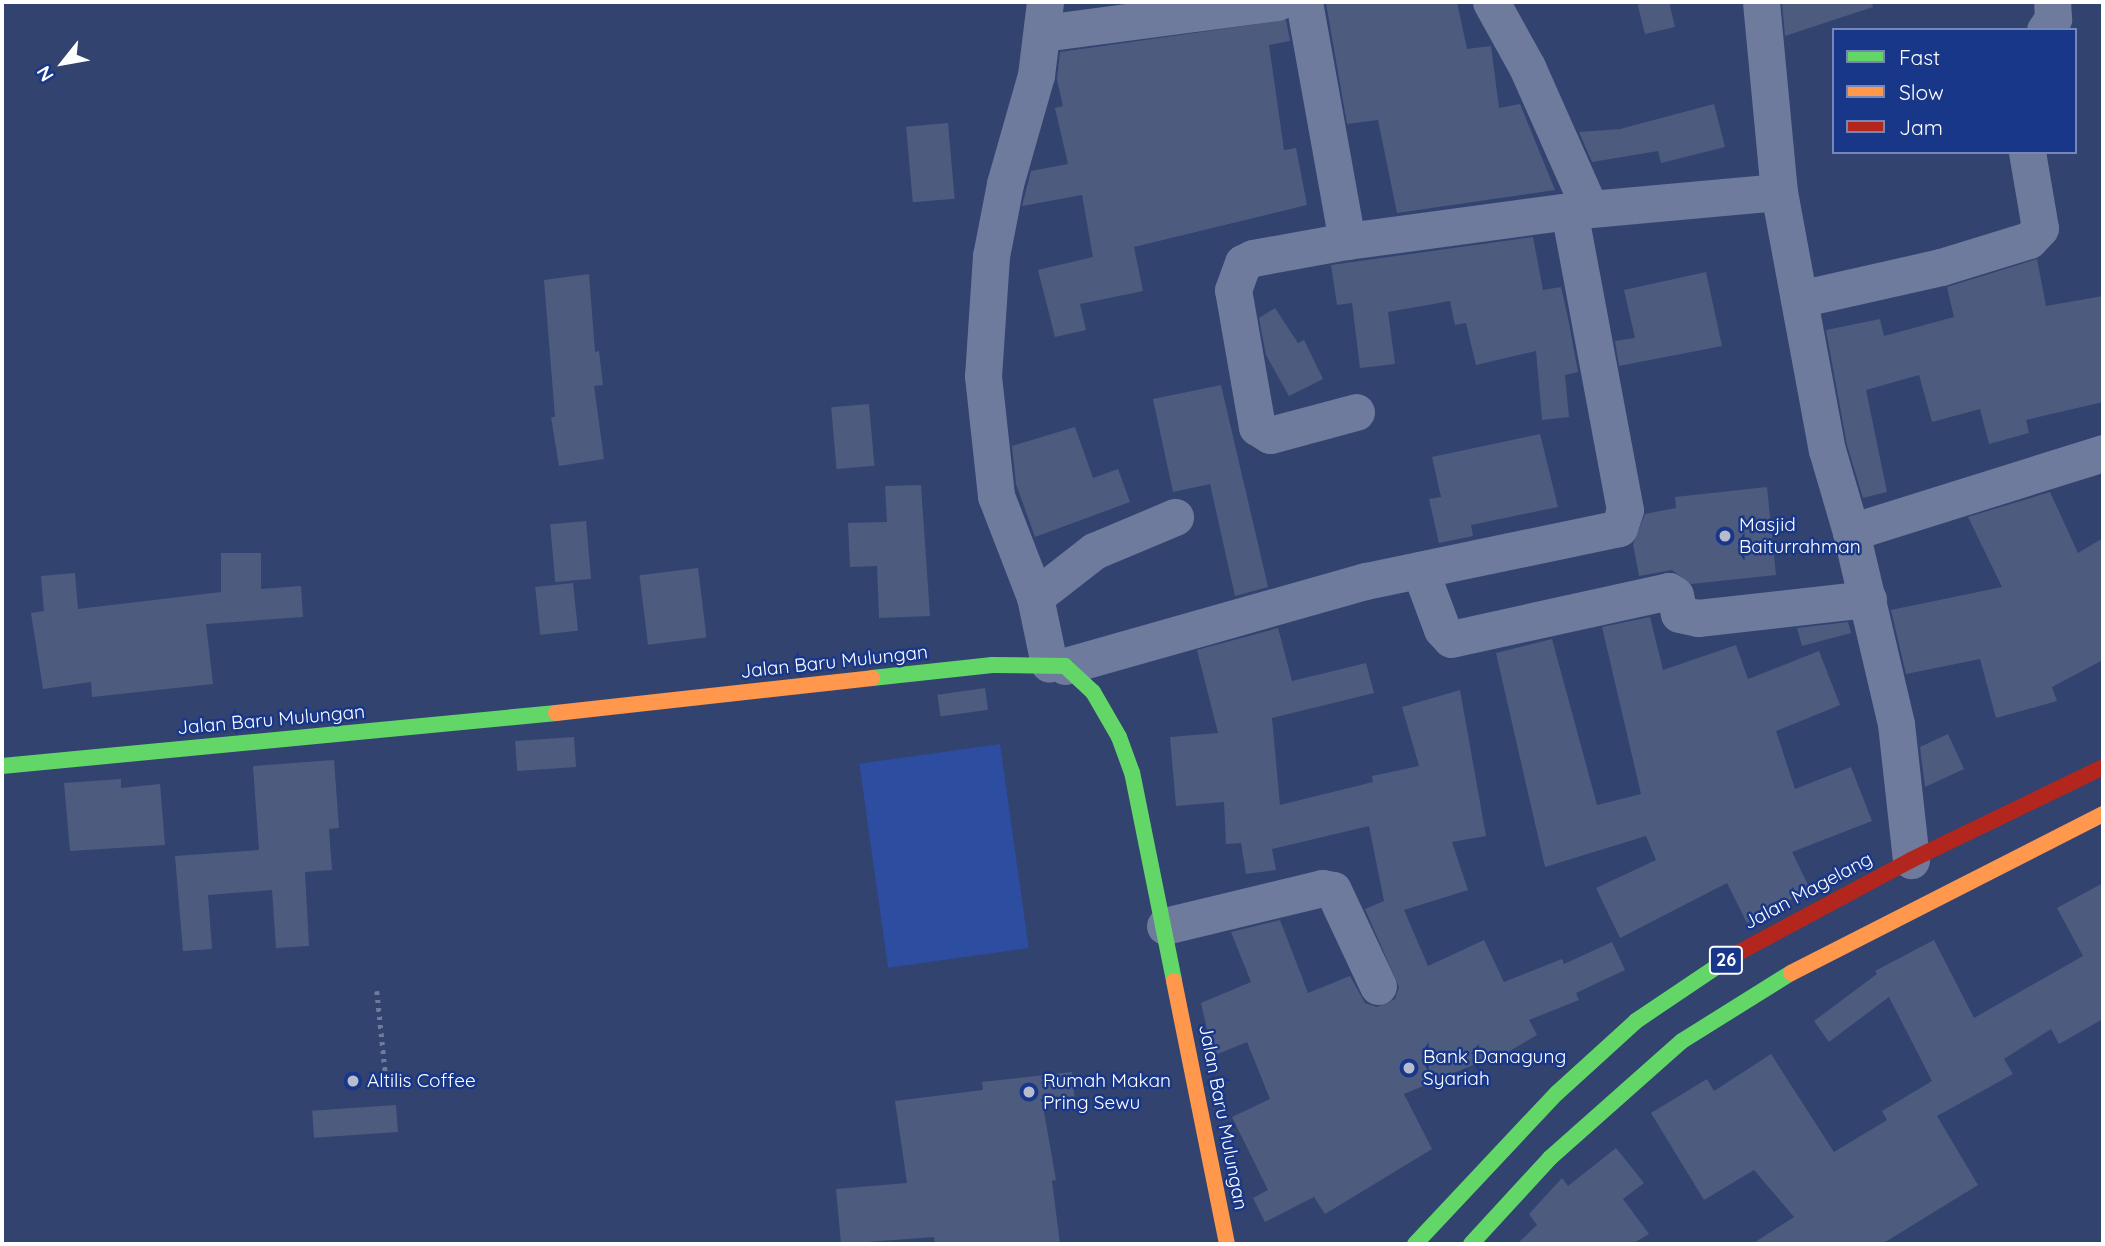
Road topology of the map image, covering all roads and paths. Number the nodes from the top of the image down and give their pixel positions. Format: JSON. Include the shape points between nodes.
{"nodes":[{"id":1,"x":1277,"y":2,"type":"edge"},
{"id":2,"x":1304,"y":2,"type":"edge"},
{"id":3,"x":1491,"y":2,"type":"edge"},
{"id":4,"x":1761,"y":2,"type":"edge"},
{"id":5,"x":2052,"y":2,"type":"edge"},
{"id":6,"x":1044,"y":17,"type":"edge"},
{"id":7,"x":2046,"y":28,"type":"edge"},
{"id":8,"x":2027,"y":154,"type":"edge"},
{"id":9,"x":1779,"y":192,"type":"junction"},
{"id":10,"x":1580,"y":210,"type":"junction"},
{"id":11,"x":1346,"y":241,"type":"junction"},
{"id":12,"x":1799,"y":299,"type":"junction"},
{"id":13,"x":1356,"y":412,"type":"dead end"},
{"id":14,"x":2103,"y":453,"type":"edge"},
{"id":15,"x":1175,"y":517,"type":"dead end"},
{"id":16,"x":1851,"y":532,"type":"junction"},
{"id":17,"x":1420,"y":570,"type":"junction"},
{"id":18,"x":1035,"y":597,"type":"junction"},
{"id":19,"x":1868,"y":600,"type":"junction"},
{"id":20,"x":1057,"y":664,"type":"junction"},
{"id":21,"x":2,"y":766,"type":"edge"},
{"id":22,"x":2103,"y":767,"type":"edge"},
{"id":23,"x":2103,"y":814,"type":"edge"},
{"id":24,"x":1911,"y":860,"type":"junction"},
{"id":25,"x":1165,"y":926,"type":"junction"},
{"id":26,"x":1378,"y":986,"type":"dead end"},
{"id":27,"x":377,"y":991,"type":"dead end"},
{"id":28,"x":387,"y":1087,"type":"dead end"},
{"id":29,"x":1227,"y":1244,"type":"edge"},
{"id":30,"x":1415,"y":1244,"type":"edge"},
{"id":31,"x":1471,"y":1244,"type":"edge"}],
"edges":[{"from":1,"to":6,"type":"street"},
{"from":2,"to":11,"type":"street"},
{"from":3,"to":10,"type":"street","via":[[1527,67]]},
{"from":4,"to":9,"type":"street"},
{"from":5,"to":7,"type":"street","via":[[2053,19]]},
{"from":6,"to":18,"type":"street","via":[[991,256],[983,376],[996,496]]},
{"from":8,"to":12,"type":"street","via":[[2040,228],[2029,240],[1941,267]]},
{"from":9,"to":10,"type":"street"},
{"from":9,"to":12,"type":"street"},
{"from":10,"to":11,"type":"street"},
{"from":10,"to":17,"type":"street","via":[[1625,510],[1623,525]]},
{"from":11,"to":13,"type":"street","via":[[1253,258],[1243,264],[1233,290],[1256,427],[1270,435]]},
{"from":12,"to":16,"type":"street","via":[[1826,450]]},
{"from":14,"to":16,"type":"street"},
{"from":15,"to":18,"type":"street","via":[[1094,551]]},
{"from":16,"to":19,"type":"street"},
{"from":17,"to":19,"type":"street","via":[[1442,629],[1451,639],[1669,591],[1675,595],[1679,614],[1699,618]]},
{"from":17,"to":20,"type":"street"},
{"from":18,"to":20,"type":"street"},
{"from":19,"to":24,"type":"street","via":[[1896,724]]},
{"from":20,"to":21,"type":"main road","name":"Jalan Baru Mulungan","via":[[992,665],[328,738]]},
{"from":20,"to":25,"type":"main road","name":"Jalan Baru Mulungan","via":[[1093,692],[1119,737],[1132,772]]},
{"from":22,"to":24,"type":"main road","name":"Jalan Magelang","number":"26"},
{"from":23,"to":31,"type":"main road","number":"26","via":[[1774,982],[1682,1041],[1550,1158]]},
{"from":24,"to":30,"type":"main road","name":"Jalan Magelang","number":"26","via":[[1731,957],[1636,1021],[1513,1136]]},
{"from":25,"to":26,"type":"street","via":[[1322,888],[1333,890]]},
{"from":25,"to":29,"type":"main road","name":"Jalan Baru Mulungan"},
{"from":27,"to":28,"type":"path"}]}
